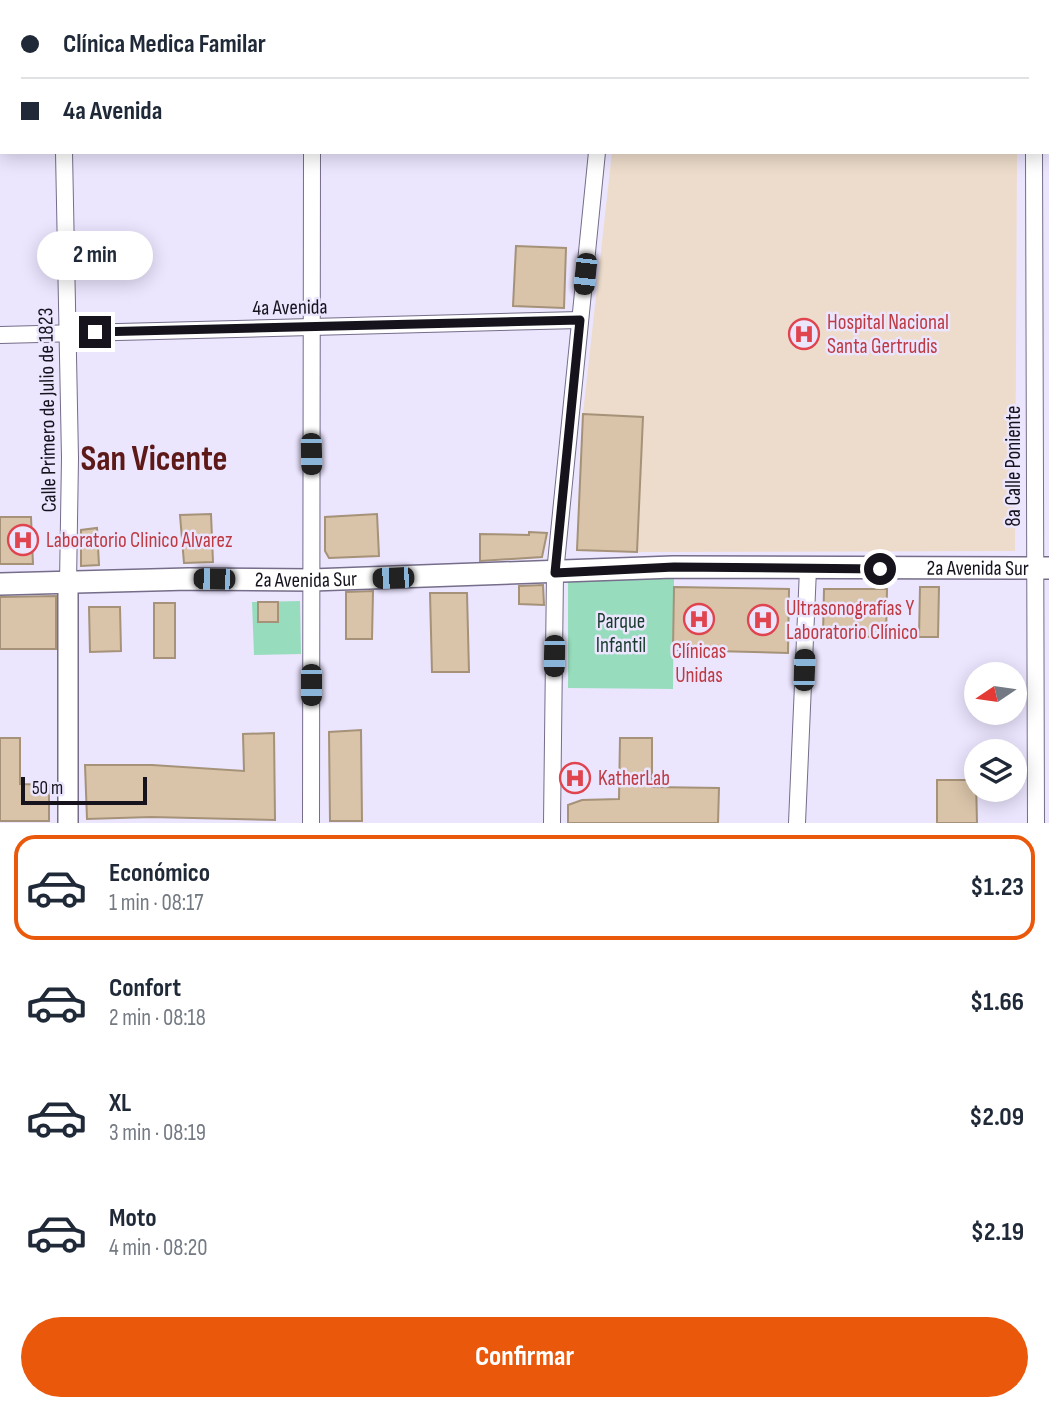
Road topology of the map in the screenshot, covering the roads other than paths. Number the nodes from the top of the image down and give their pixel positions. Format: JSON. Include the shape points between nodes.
{"nodes":[{"id":1,"x":64,"y":154,"type":"edge"},
{"id":2,"x":312,"y":154,"type":"edge"},
{"id":3,"x":597,"y":154,"type":"edge"},
{"id":4,"x":1034,"y":154,"type":"edge"},
{"id":5,"x":580,"y":320,"type":"junction"},
{"id":6,"x":310,"y":328,"type":"junction"},
{"id":7,"x":68,"y":332,"type":"junction"},
{"id":8,"x":0,"y":335,"type":"edge"},
{"id":9,"x":1041,"y":568,"type":"edge"},
{"id":10,"x":808,"y":569,"type":"junction"},
{"id":11,"x":555,"y":573,"type":"junction"},
{"id":12,"x":312,"y":580,"type":"junction"},
{"id":13,"x":68,"y":583,"type":"junction"},
{"id":14,"x":0,"y":584,"type":"edge"},
{"id":15,"x":68,"y":823,"type":"edge"},
{"id":16,"x":311,"y":823,"type":"edge"},
{"id":17,"x":552,"y":823,"type":"edge"},
{"id":18,"x":797,"y":823,"type":"edge"},
{"id":19,"x":1035,"y":823,"type":"edge"}],
"edges":[{"from":1,"to":7,"type":"street","name":"Calle Primero de Julio de 1823"},
{"from":2,"to":6,"type":"street"},
{"from":3,"to":5,"type":"street"},
{"from":4,"to":9,"type":"street","name":"8a Calle Poniente"},
{"from":5,"to":6,"type":"street","name":"4a Avenida"},
{"from":5,"to":11,"type":"street"},
{"from":6,"to":7,"type":"street","name":"4a Avenida"},
{"from":6,"to":12,"type":"street"},
{"from":7,"to":8,"type":"street","name":"4a Avenida"},
{"from":7,"to":13,"type":"street","name":"Calle Primero de Julio de 1823"},
{"from":9,"to":10,"type":"main road","name":"2a Avenida Sur"},
{"from":9,"to":19,"type":"street","name":"8a Calle Poniente"},
{"from":10,"to":11,"type":"main road","name":"2a Avenida Sur","via":[[674,567]]},
{"from":10,"to":18,"type":"street"},
{"from":11,"to":12,"type":"main road","name":"2a Avenida Sur"},
{"from":11,"to":17,"type":"street"},
{"from":12,"to":13,"type":"main road","name":"2a Avenida Sur"},
{"from":12,"to":16,"type":"street"},
{"from":13,"to":14,"type":"main road","name":"2a Avenida Sur"},
{"from":13,"to":15,"type":"street"}]}
